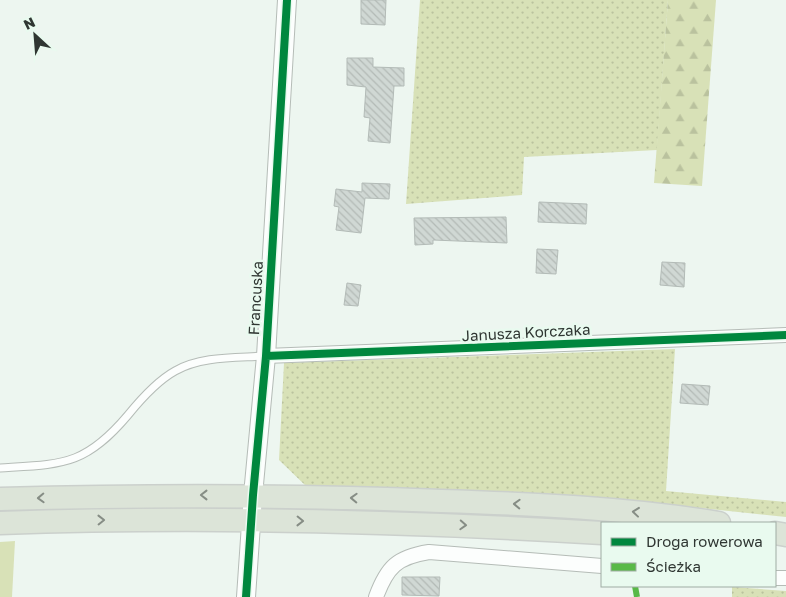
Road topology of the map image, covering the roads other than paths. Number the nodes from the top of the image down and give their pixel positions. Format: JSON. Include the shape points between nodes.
{"nodes":[{"id":1,"x":287,"y":0,"type":"edge"},
{"id":2,"x":786,"y":335,"type":"edge"},
{"id":3,"x":266,"y":356,"type":"junction"},
{"id":4,"x":0,"y":468,"type":"edge"},
{"id":5,"x":253,"y":495,"type":"junction"},
{"id":6,"x":0,"y":499,"type":"edge"},
{"id":7,"x":251,"y":519,"type":"junction"},
{"id":8,"x":710,"y":522,"type":"edge"},
{"id":9,"x":0,"y":523,"type":"edge"},
{"id":10,"x":601,"y":532,"type":"edge"},
{"id":11,"x":601,"y":566,"type":"edge"},
{"id":12,"x":246,"y":597,"type":"edge"},
{"id":13,"x":376,"y":597,"type":"edge"}],
"edges":[{"from":1,"to":3,"type":"street","name":"Francuska"},
{"from":2,"to":3,"type":"street","name":"Janusza Korczaka"},
{"from":3,"to":4,"type":"lane","via":[[204,361],[174,371],[156,385],[102,444],[88,452],[56,463]]},
{"from":3,"to":5,"type":"street","name":"Francuska"},
{"from":5,"to":6,"type":"highway","one_way":true},
{"from":5,"to":7,"type":"street","name":"Francuska"},
{"from":8,"to":5,"type":"highway","one_way":true,"via":[[565,506]]},
{"from":9,"to":7,"type":"highway","one_way":true},
{"from":7,"to":10,"type":"highway","one_way":true},
{"from":7,"to":12,"type":"street","name":"Francuska"},
{"from":11,"to":13,"type":"street","via":[[429,552],[415,554],[390,568]]}]}
